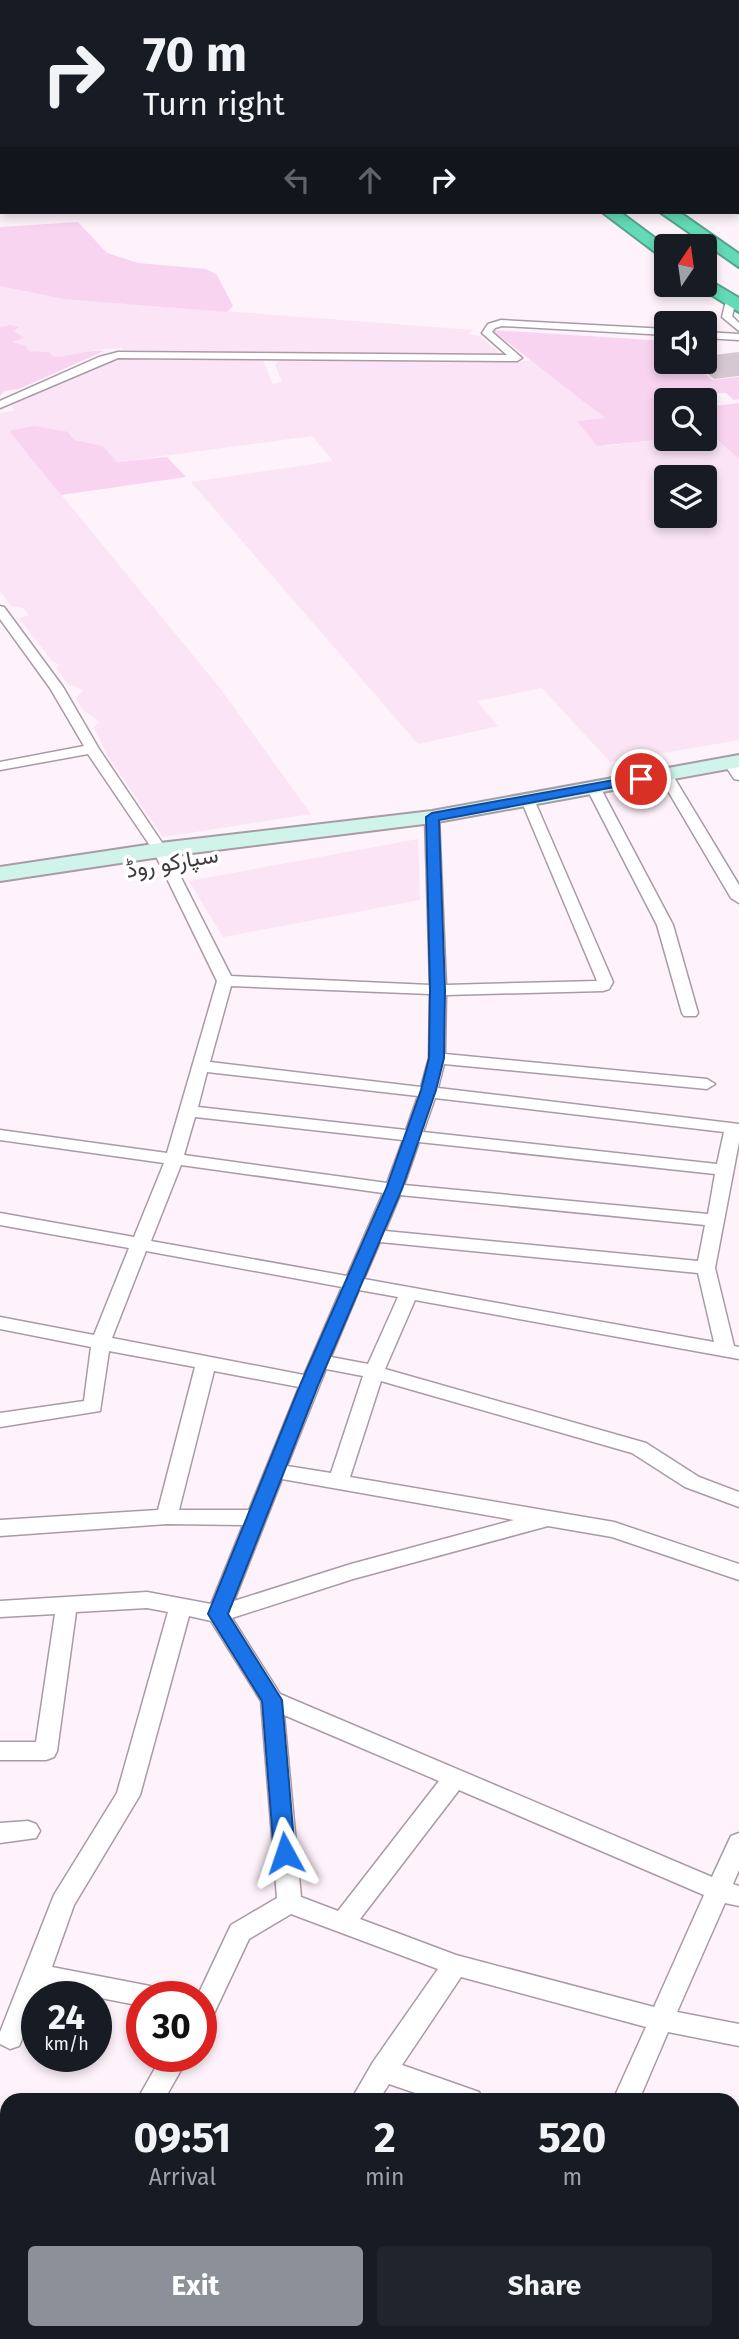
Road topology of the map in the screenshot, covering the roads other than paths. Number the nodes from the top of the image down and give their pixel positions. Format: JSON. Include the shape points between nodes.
{"nodes":[{"id":1,"x":613,"y":214,"type":"edge"},
{"id":2,"x":651,"y":214,"type":"edge"},
{"id":3,"x":671,"y":214,"type":"edge"},
{"id":4,"x":679,"y":234,"type":"edge"},
{"id":5,"x":654,"y":247,"type":"edge"},
{"id":6,"x":718,"y":261,"type":"edge"},
{"id":7,"x":739,"y":261,"type":"edge"},
{"id":8,"x":739,"y":276,"type":"edge"},
{"id":9,"x":718,"y":292,"type":"edge"},
{"id":10,"x":735,"y":303,"type":"edge"},
{"id":11,"x":739,"y":328,"type":"edge"},
{"id":12,"x":654,"y":331,"type":"edge"},
{"id":13,"x":717,"y":336,"type":"edge"},
{"id":14,"x":739,"y":337,"type":"edge"},
{"id":15,"x":0,"y":405,"type":"edge"},
{"id":16,"x":0,"y":610,"type":"edge"},
{"id":17,"x":92,"y":749,"type":"junction"},
{"id":18,"x":0,"y":765,"type":"edge"},
{"id":19,"x":736,"y":767,"type":"edge"},
{"id":20,"x":665,"y":774,"type":"junction"},
{"id":21,"x":593,"y":787,"type":"junction"},
{"id":22,"x":528,"y":800,"type":"junction"},
{"id":23,"x":432,"y":817,"type":"junction"},
{"id":24,"x":164,"y":857,"type":"junction"},
{"id":25,"x":0,"y":874,"type":"edge"},
{"id":26,"x":0,"y":890,"type":"edge"},
{"id":27,"x":739,"y":898,"type":"edge"},
{"id":28,"x":225,"y":981,"type":"junction"},
{"id":29,"x":438,"y":990,"type":"junction"},
{"id":30,"x":690,"y":1013,"type":"dead end"},
{"id":31,"x":436,"y":1058,"type":"junction"},
{"id":32,"x":202,"y":1066,"type":"junction"},
{"id":33,"x":707,"y":1084,"type":"dead end"},
{"id":34,"x":429,"y":1090,"type":"junction"},
{"id":35,"x":190,"y":1111,"type":"junction"},
{"id":36,"x":0,"y":1135,"type":"edge"},
{"id":37,"x":414,"y":1137,"type":"junction"},
{"id":38,"x":174,"y":1160,"type":"junction"},
{"id":39,"x":724,"y":1170,"type":"junction"},
{"id":40,"x":394,"y":1189,"type":"junction"},
{"id":41,"x":0,"y":1219,"type":"edge"},
{"id":42,"x":713,"y":1220,"type":"junction"},
{"id":43,"x":374,"y":1236,"type":"junction"},
{"id":44,"x":138,"y":1245,"type":"junction"},
{"id":45,"x":706,"y":1268,"type":"junction"},
{"id":46,"x":354,"y":1284,"type":"junction"},
{"id":47,"x":410,"y":1294,"type":"junction"},
{"id":48,"x":0,"y":1323,"type":"edge"},
{"id":49,"x":101,"y":1342,"type":"junction"},
{"id":50,"x":733,"y":1352,"type":"edge"},
{"id":51,"x":321,"y":1362,"type":"junction"},
{"id":52,"x":206,"y":1363,"type":"junction"},
{"id":53,"x":374,"y":1372,"type":"junction"},
{"id":54,"x":310,"y":1383,"type":"junction"},
{"id":55,"x":0,"y":1420,"type":"edge"},
{"id":56,"x":276,"y":1471,"type":"junction"},
{"id":57,"x":338,"y":1482,"type":"junction"},
{"id":58,"x":739,"y":1500,"type":"edge"},
{"id":59,"x":167,"y":1517,"type":"junction"},
{"id":60,"x":255,"y":1518,"type":"junction"},
{"id":61,"x":549,"y":1518,"type":"junction"},
{"id":62,"x":0,"y":1528,"type":"edge"},
{"id":63,"x":739,"y":1572,"type":"edge"},
{"id":64,"x":67,"y":1603,"type":"junction"},
{"id":65,"x":0,"y":1609,"type":"edge"},
{"id":66,"x":180,"y":1609,"type":"junction"},
{"id":67,"x":218,"y":1614,"type":"junction"},
{"id":68,"x":272,"y":1700,"type":"junction"},
{"id":69,"x":0,"y":1751,"type":"edge"},
{"id":70,"x":456,"y":1777,"type":"junction"},
{"id":71,"x":28,"y":1831,"type":"dead end"},
{"id":72,"x":0,"y":1833,"type":"edge"},
{"id":73,"x":739,"y":1843,"type":"edge"},
{"id":74,"x":729,"y":1893,"type":"edge"},
{"id":75,"x":289,"y":1903,"type":"junction"},
{"id":76,"x":342,"y":1924,"type":"junction"},
{"id":77,"x":455,"y":1965,"type":"junction"},
{"id":78,"x":37,"y":1975,"type":"junction"},
{"id":79,"x":216,"y":1981,"type":"edge"},
{"id":80,"x":126,"y":1992,"type":"edge"},
{"id":81,"x":662,"y":2020,"type":"junction"},
{"id":82,"x":739,"y":2035,"type":"edge"},
{"id":83,"x":10,"y":2038,"type":"dead end"},
{"id":84,"x":382,"y":2070,"type":"junction"},
{"id":85,"x":167,"y":2072,"type":"edge"},
{"id":86,"x":154,"y":2093,"type":"edge"},
{"id":87,"x":367,"y":2093,"type":"edge"},
{"id":88,"x":449,"y":2093,"type":"edge"},
{"id":89,"x":629,"y":2093,"type":"edge"}],
"edges":[{"from":1,"to":5,"type":"highway"},
{"from":2,"to":4,"type":"highway"},
{"from":3,"to":7,"type":"highway"},
{"from":6,"to":8,"type":"highway"},
{"from":9,"to":10,"type":"highway"},
{"from":10,"to":11,"type":"street","via":[[727,317]]},
{"from":12,"to":15,"type":"street","via":[[491,326],[488,333],[517,358],[118,355]]},
{"from":13,"to":14,"type":"street"},
{"from":16,"to":17,"type":"street","via":[[56,687]]},
{"from":17,"to":18,"type":"street"},
{"from":17,"to":24,"type":"street"},
{"from":19,"to":20,"type":"street","name":"سپارکو روڈ"},
{"from":20,"to":21,"type":"street","name":"سپارکو روڈ"},
{"from":20,"to":27,"type":"street"},
{"from":21,"to":22,"type":"street","name":"سپارکو روڈ"},
{"from":21,"to":30,"type":"street","via":[[665,925]]},
{"from":22,"to":23,"type":"street","name":"سپارکو روڈ"},
{"from":22,"to":29,"type":"street","via":[[605,982],[597,988]]},
{"from":23,"to":24,"type":"street","name":"سپارکو روڈ"},
{"from":23,"to":29,"type":"street"},
{"from":24,"to":25,"type":"street","name":"سپارکو روڈ"},
{"from":24,"to":26,"type":"street","name":"سپارکو روڈ"},
{"from":24,"to":28,"type":"street"},
{"from":28,"to":29,"type":"street"},
{"from":28,"to":32,"type":"street"},
{"from":29,"to":31,"type":"street"},
{"from":31,"to":33,"type":"street"},
{"from":31,"to":34,"type":"street"},
{"from":32,"to":34,"type":"street"},
{"from":32,"to":35,"type":"street"},
{"from":34,"to":37,"type":"street"},
{"from":34,"to":39,"type":"street","via":[[730,1126],[735,1130]]},
{"from":35,"to":37,"type":"street"},
{"from":35,"to":38,"type":"street"},
{"from":36,"to":38,"type":"street"},
{"from":37,"to":39,"type":"street"},
{"from":37,"to":40,"type":"street"},
{"from":38,"to":40,"type":"street"},
{"from":38,"to":44,"type":"street"},
{"from":39,"to":42,"type":"street"},
{"from":40,"to":42,"type":"street"},
{"from":40,"to":43,"type":"street"},
{"from":41,"to":44,"type":"street"},
{"from":42,"to":45,"type":"street"},
{"from":43,"to":45,"type":"street"},
{"from":43,"to":46,"type":"street"},
{"from":44,"to":46,"type":"street"},
{"from":44,"to":49,"type":"street"},
{"from":45,"to":50,"type":"street"},
{"from":46,"to":47,"type":"street"},
{"from":46,"to":51,"type":"street"},
{"from":47,"to":50,"type":"street"},
{"from":47,"to":53,"type":"street"},
{"from":48,"to":49,"type":"street"},
{"from":49,"to":52,"type":"street"},
{"from":49,"to":55,"type":"street","via":[[93,1406]]},
{"from":51,"to":53,"type":"street"},
{"from":51,"to":54,"type":"street"},
{"from":52,"to":54,"type":"street"},
{"from":52,"to":59,"type":"street"},
{"from":53,"to":57,"type":"street"},
{"from":53,"to":58,"type":"street","via":[[639,1448],[692,1482]]},
{"from":54,"to":56,"type":"street"},
{"from":56,"to":57,"type":"street"},
{"from":56,"to":60,"type":"street"},
{"from":57,"to":61,"type":"street"},
{"from":59,"to":60,"type":"street"},
{"from":59,"to":62,"type":"street"},
{"from":60,"to":67,"type":"street"},
{"from":61,"to":63,"type":"street","via":[[614,1530]]},
{"from":61,"to":67,"type":"street"},
{"from":64,"to":65,"type":"street"},
{"from":64,"to":66,"type":"street","via":[[148,1600]]},
{"from":64,"to":69,"type":"street","via":[[46,1751]]},
{"from":66,"to":67,"type":"street"},
{"from":66,"to":78,"type":"street","via":[[128,1795],[63,1902]]},
{"from":67,"to":68,"type":"street"},
{"from":68,"to":70,"type":"street"},
{"from":68,"to":75,"type":"street"},
{"from":70,"to":74,"type":"street"},
{"from":70,"to":76,"type":"street"},
{"from":71,"to":72,"type":"street"},
{"from":73,"to":74,"type":"street"},
{"from":74,"to":81,"type":"street"},
{"from":75,"to":76,"type":"street"},
{"from":75,"to":79,"type":"street","via":[[240,1932]]},
{"from":76,"to":77,"type":"street"},
{"from":77,"to":81,"type":"street"},
{"from":77,"to":84,"type":"street"},
{"from":78,"to":80,"type":"street"},
{"from":78,"to":83,"type":"street"},
{"from":81,"to":82,"type":"street"},
{"from":81,"to":89,"type":"street"},
{"from":84,"to":87,"type":"street"},
{"from":84,"to":88,"type":"street"},
{"from":85,"to":86,"type":"street"}]}
